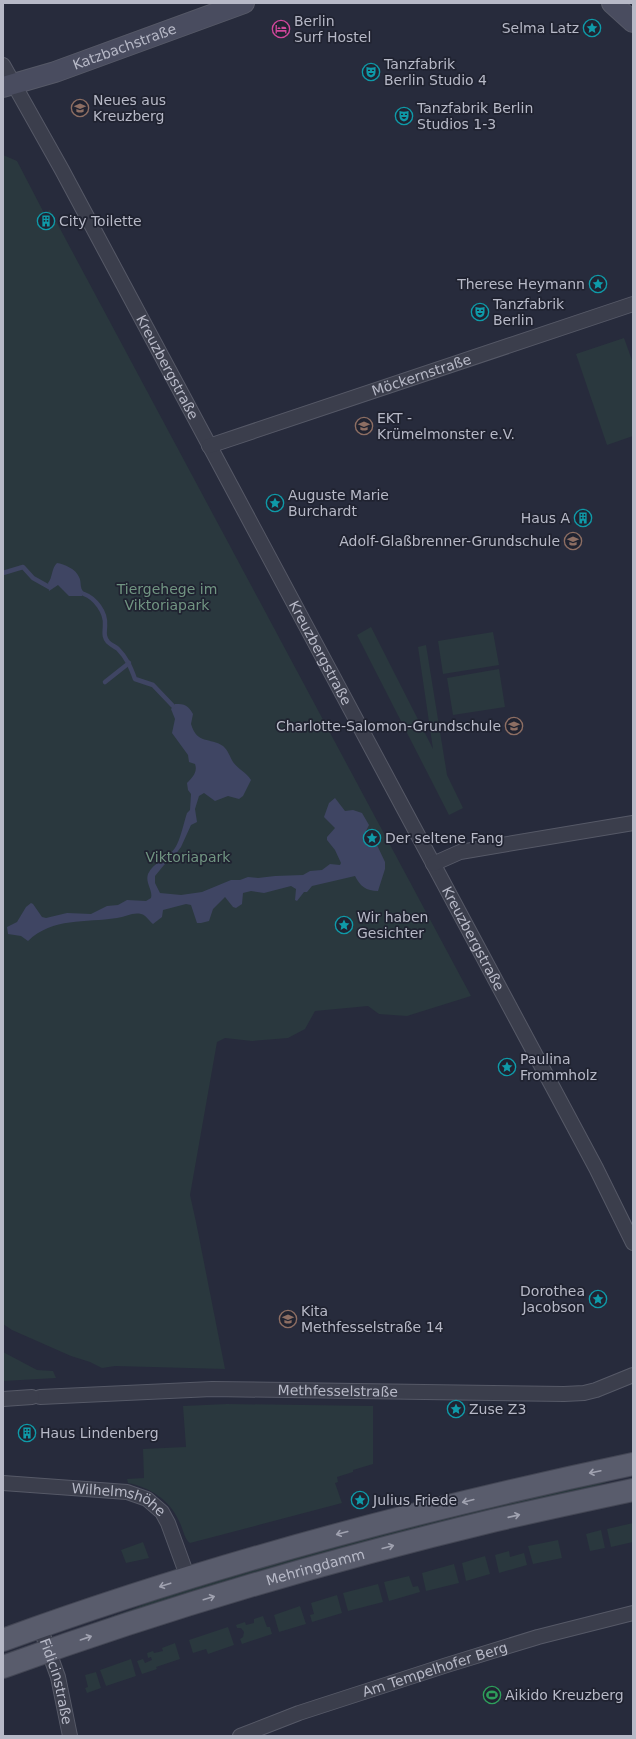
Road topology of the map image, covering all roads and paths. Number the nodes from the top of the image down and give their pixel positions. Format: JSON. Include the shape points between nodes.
{"nodes":[{"id":1,"x":244,"y":3,"type":"edge"},
{"id":2,"x":612,"y":3,"type":"edge"},
{"id":3,"x":633,"y":22,"type":"edge"},
{"id":4,"x":3,"y":65,"type":"edge"},
{"id":5,"x":8,"y":85,"type":"edge"},
{"id":6,"x":633,"y":304,"type":"edge"},
{"id":7,"x":209,"y":446,"type":"junction"},
{"id":8,"x":633,"y":823,"type":"edge"},
{"id":9,"x":433,"y":864,"type":"junction"},
{"id":10,"x":633,"y":1243,"type":"edge"},
{"id":11,"x":633,"y":1375,"type":"edge"},
{"id":12,"x":3,"y":1399,"type":"edge"},
{"id":13,"x":633,"y":1464,"type":"edge"},
{"id":14,"x":3,"y":1483,"type":"edge"},
{"id":15,"x":633,"y":1490,"type":"edge"},
{"id":16,"x":188,"y":1578,"type":"junction"},
{"id":17,"x":633,"y":1613,"type":"edge"},
{"id":18,"x":40,"y":1627,"type":"junction"},
{"id":19,"x":3,"y":1640,"type":"edge"},
{"id":20,"x":49,"y":1651,"type":"junction"},
{"id":21,"x":3,"y":1667,"type":"edge"},
{"id":22,"x":70,"y":1736,"type":"edge"},
{"id":23,"x":240,"y":1736,"type":"edge"}],
"edges":[{"from":1,"to":5,"type":"main road","name":"Katzbachstraße","via":[[55,72]]},
{"from":2,"to":3,"type":"main road"},
{"from":4,"to":5,"type":"street","name":"Kreuzbergstraße"},
{"from":5,"to":7,"type":"street","name":"Kreuzbergstraße","via":[[62,170]]},
{"from":6,"to":7,"type":"street","name":"Möckernstraße"},
{"from":7,"to":9,"type":"street","name":"Kreuzbergstraße"},
{"from":8,"to":9,"type":"street","via":[[460,852]]},
{"from":9,"to":10,"type":"street","name":"Kreuzbergstraße","via":[[593,1162]]},
{"from":11,"to":12,"type":"street","name":"Methfesselstraße","via":[[596,1390],[571,1394],[212,1389]]},
{"from":13,"to":16,"type":"main road","name":"Mehringdamm","one_way":true,"via":[[396,1519]]},
{"from":14,"to":16,"type":"street","name":"Wilhelmshöhe","via":[[127,1492],[147,1499],[162,1512],[168,1523]]},
{"from":20,"to":15,"type":"main road","name":"Mehringdamm","one_way":true,"via":[[168,1611],[343,1560],[490,1522]]},
{"from":16,"to":18,"type":"main road","name":"Mehringdamm","one_way":true},
{"from":17,"to":23,"type":"street","name":"Am Tempelhofer Berg","via":[[538,1637],[299,1713]]},
{"from":18,"to":19,"type":"main road","name":"Mehringdamm"},
{"from":18,"to":20,"type":"street","name":"Fidicinstraße"},
{"from":20,"to":21,"type":"main road","name":"Mehringdamm"},
{"from":20,"to":22,"type":"street","name":"Fidicinstraße","via":[[58,1677]]}]}
